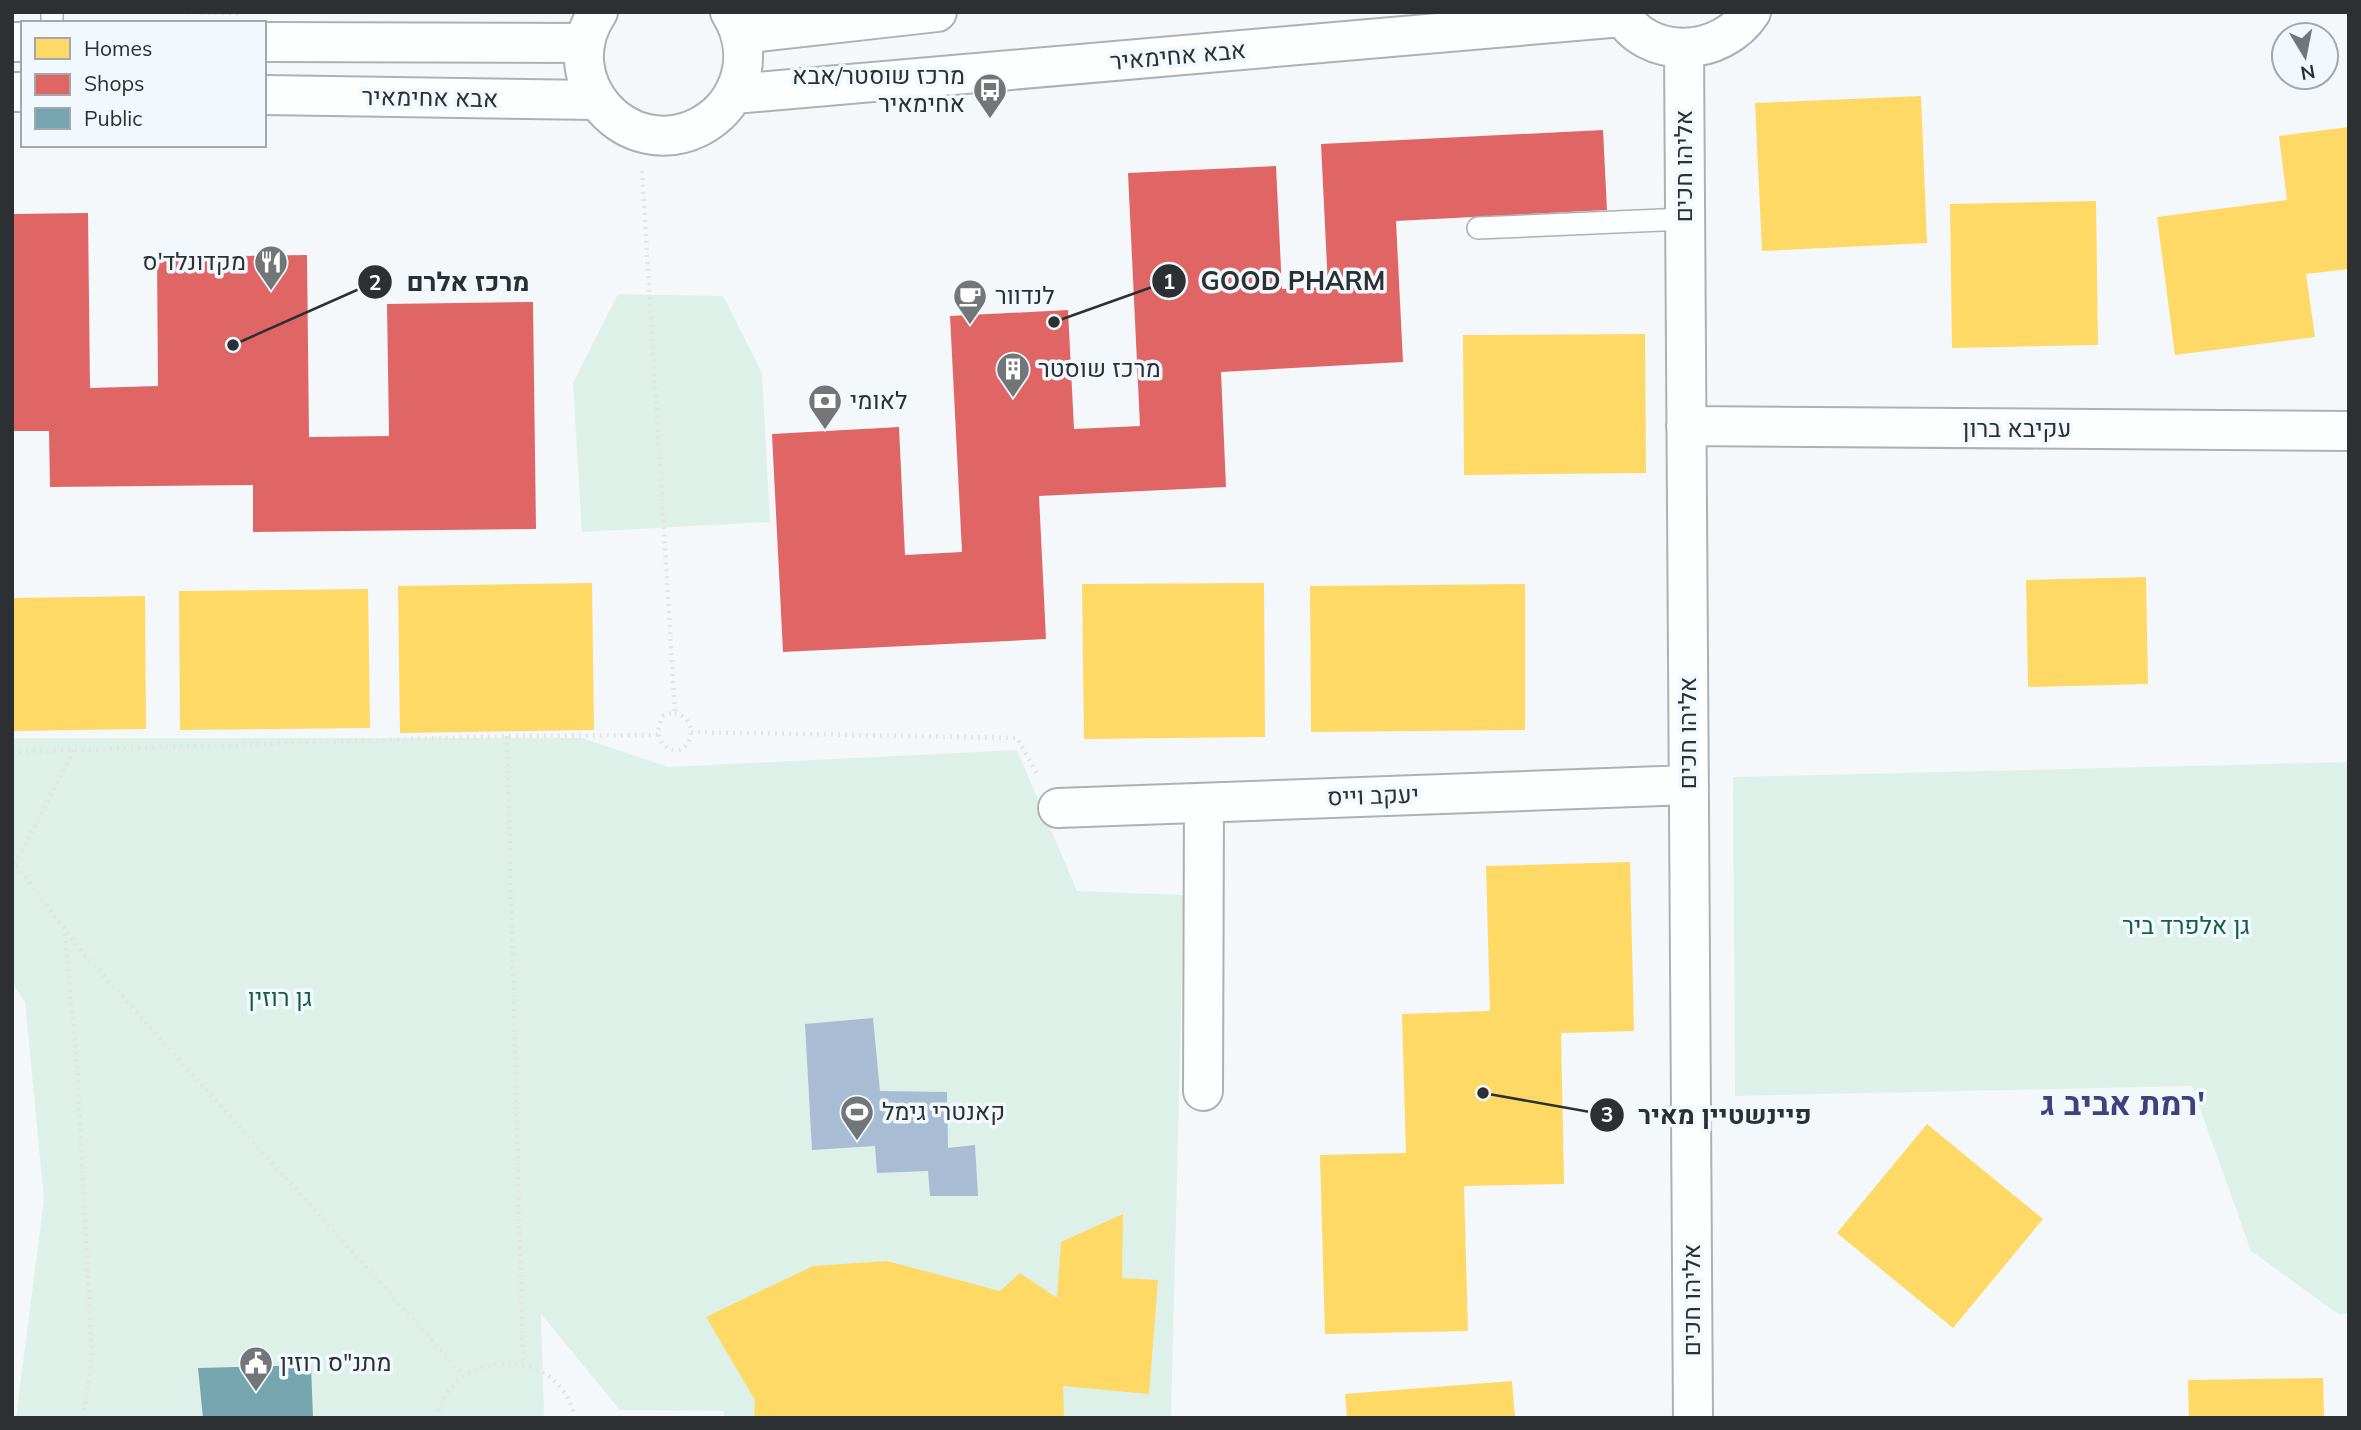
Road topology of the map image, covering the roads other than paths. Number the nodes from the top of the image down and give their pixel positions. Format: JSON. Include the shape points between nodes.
{"nodes":[{"id":1,"x":937,"y":12,"type":"edge"},
{"id":2,"x":1759,"y":13,"type":"edge"},
{"id":3,"x":1621,"y":15,"type":"edge"},
{"id":4,"x":736,"y":23,"type":"edge"},
{"id":5,"x":591,"y":28,"type":"edge"},
{"id":6,"x":266,"y":42,"type":"edge"},
{"id":7,"x":1684,"y":49,"type":"junction"},
{"id":8,"x":734,"y":94,"type":"junction"},
{"id":9,"x":266,"y":95,"type":"edge"},
{"id":10,"x":596,"y":100,"type":"junction"},
{"id":11,"x":1684,"y":219,"type":"junction"},
{"id":12,"x":1478,"y":228,"type":"dead end"},
{"id":13,"x":1686,"y":426,"type":"junction"},
{"id":14,"x":2349,"y":431,"type":"edge"},
{"id":15,"x":1689,"y":785,"type":"junction"},
{"id":16,"x":1204,"y":803,"type":"junction"},
{"id":17,"x":1058,"y":808,"type":"road end"},
{"id":18,"x":1203,"y":1091,"type":"dead end"},
{"id":19,"x":1693,"y":1418,"type":"edge"}],
"edges":[{"from":1,"to":4,"type":"street"},
{"from":2,"to":7,"type":"street","via":[[1708,45]]},
{"from":3,"to":7,"type":"street","via":[[1642,36]]},
{"from":3,"to":8,"type":"street","name":"אבא אחימאיר"},
{"from":4,"to":8,"type":"street","via":[[743,65]]},
{"from":5,"to":6,"type":"street"},
{"from":5,"to":10,"type":"street","via":[[586,72]]},
{"from":7,"to":11,"type":"street","name":"אליהו חכים"},
{"from":8,"to":10,"type":"street","via":[[713,120],[688,132],[660,136],[623,125]]},
{"from":9,"to":10,"type":"street","name":"אבא אחימאיר"},
{"from":11,"to":12,"type":"lane"},
{"from":11,"to":13,"type":"street","name":"אליהו חכים"},
{"from":13,"to":14,"type":"street","name":"עקיבא ברון"},
{"from":13,"to":15,"type":"street","name":"אליהו חכים"},
{"from":15,"to":16,"type":"street","name":"יעקב וייס"},
{"from":15,"to":19,"type":"street","name":"אליהו חכים"},
{"from":16,"to":17,"type":"street","name":"יעקב וייס"},
{"from":16,"to":18,"type":"street"}]}
